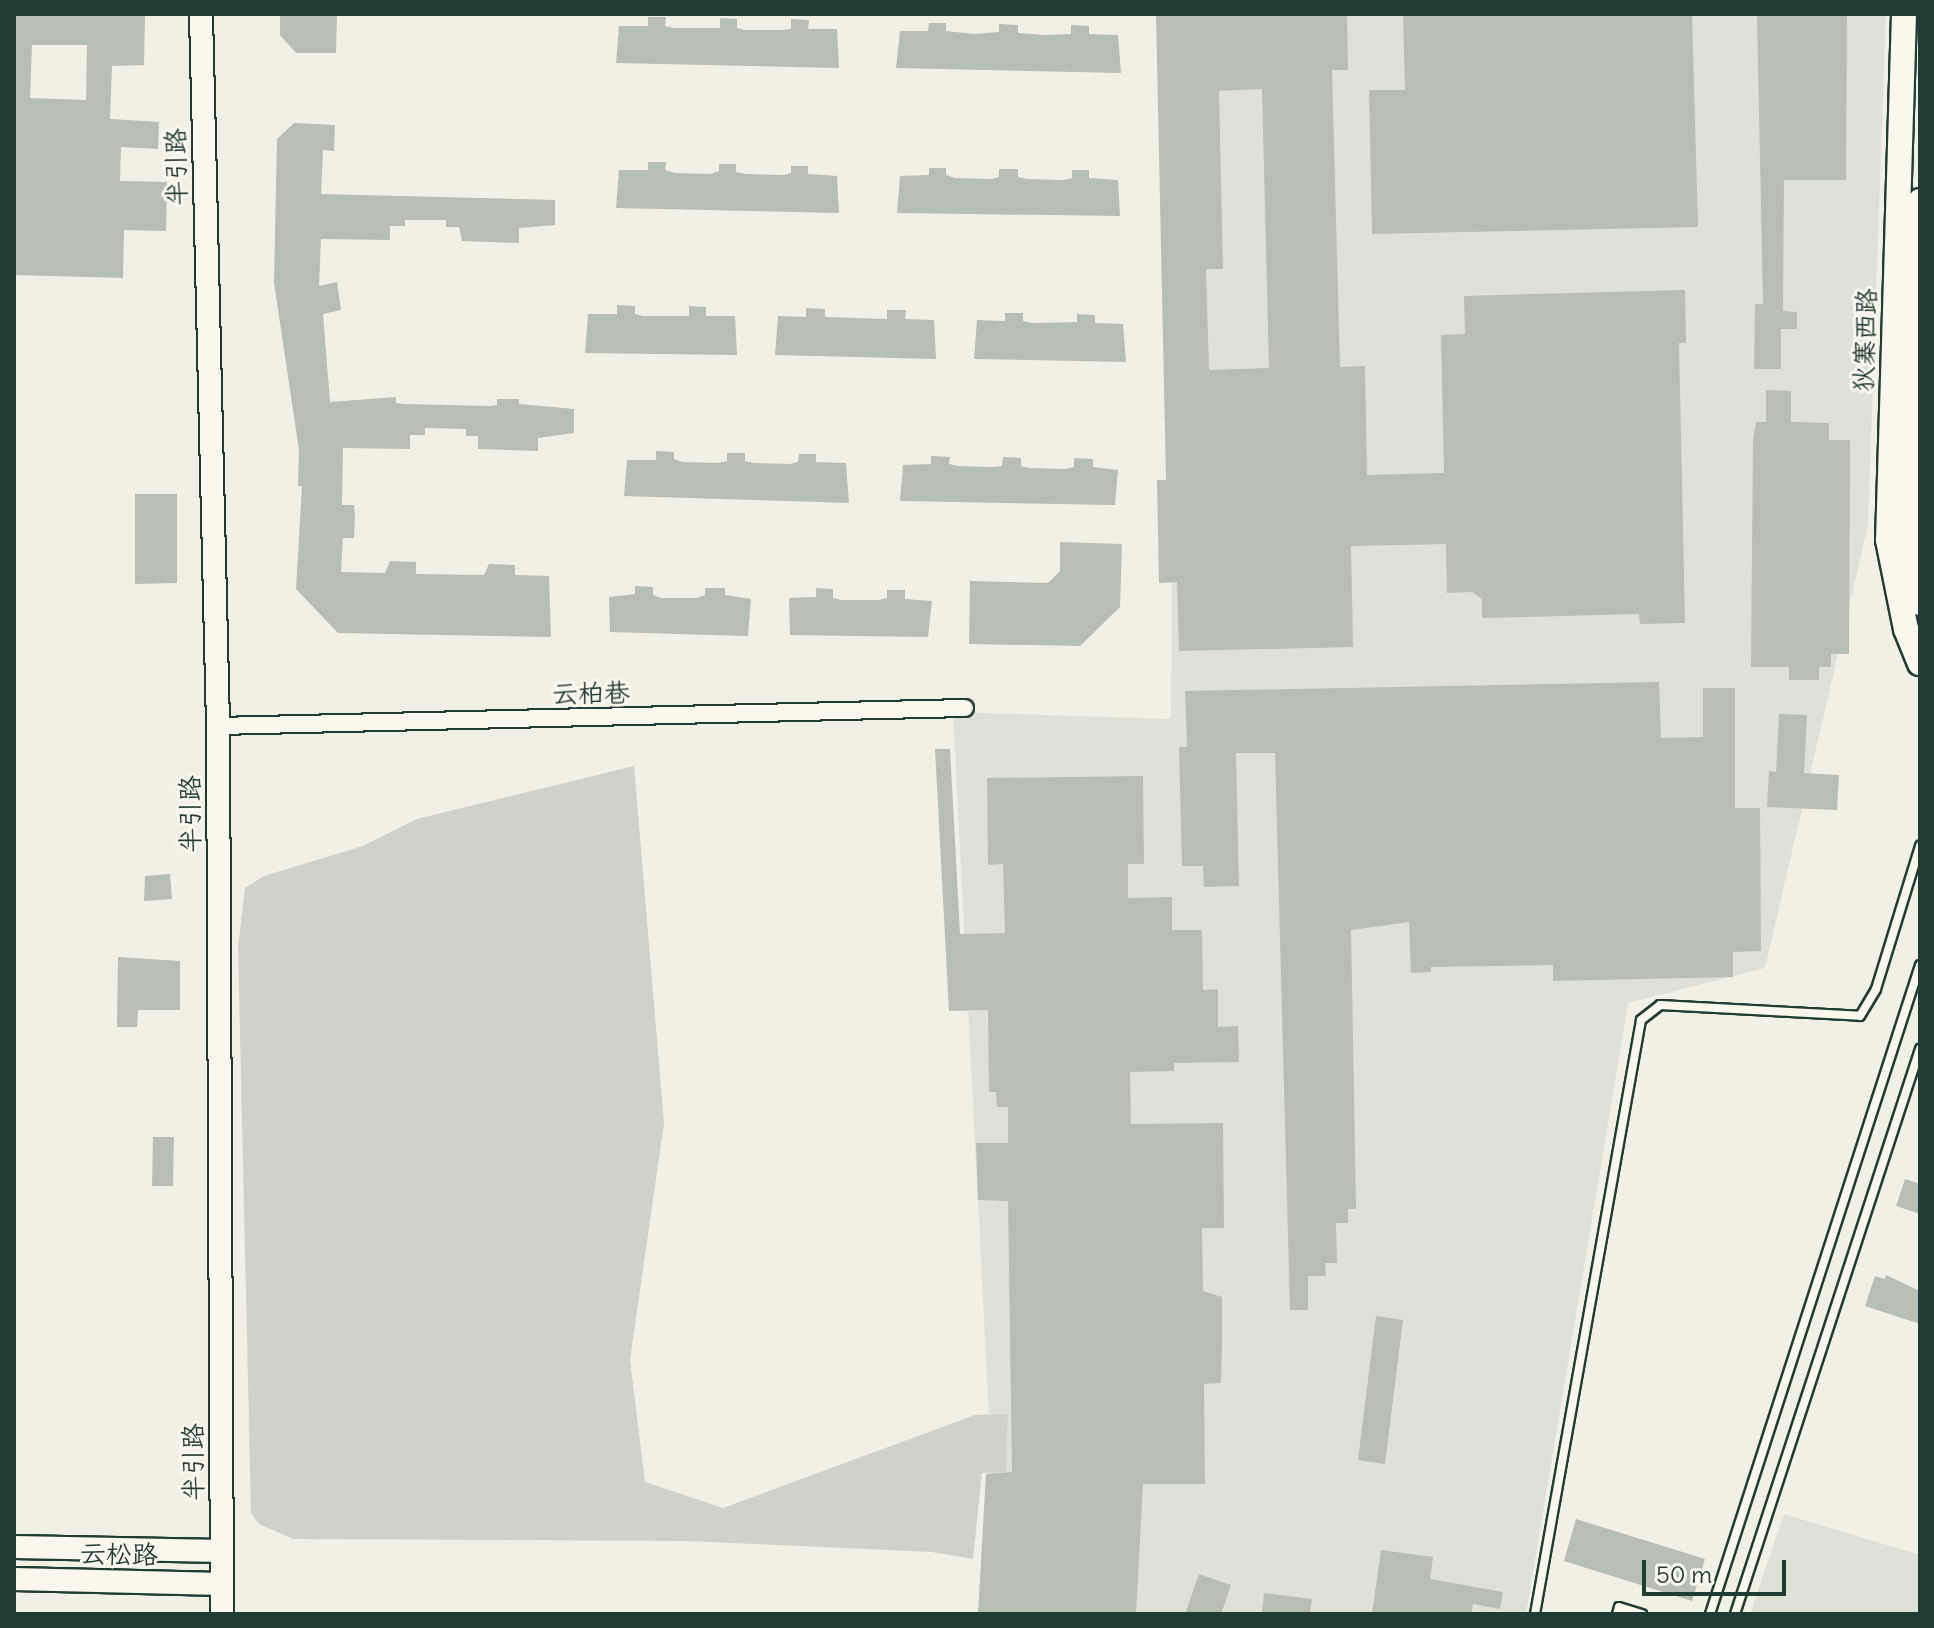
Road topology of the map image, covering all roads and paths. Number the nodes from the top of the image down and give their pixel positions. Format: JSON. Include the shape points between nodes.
{"nodes":[{"id":1,"x":201,"y":14,"type":"edge"},
{"id":2,"x":1904,"y":14,"type":"edge"},
{"id":3,"x":1920,"y":201,"type":"edge"},
{"id":4,"x":1920,"y":603,"type":"edge"},
{"id":5,"x":1920,"y":663,"type":"edge"},
{"id":6,"x":965,"y":708,"type":"dead end"},
{"id":7,"x":218,"y":726,"type":"junction"},
{"id":8,"x":1920,"y":846,"type":"edge"},
{"id":9,"x":1920,"y":965,"type":"edge"},
{"id":10,"x":1920,"y":1049,"type":"edge"},
{"id":11,"x":14,"y":1547,"type":"edge"},
{"id":12,"x":222,"y":1551,"type":"junction"},
{"id":13,"x":14,"y":1579,"type":"edge"},
{"id":14,"x":222,"y":1584,"type":"junction"},
{"id":15,"x":222,"y":1614,"type":"edge"},
{"id":16,"x":1535,"y":1614,"type":"edge"},
{"id":17,"x":1617,"y":1614,"type":"edge"},
{"id":18,"x":1642,"y":1614,"type":"edge"},
{"id":19,"x":1710,"y":1614,"type":"edge"},
{"id":20,"x":1735,"y":1614,"type":"edge"}],
"edges":[{"from":1,"to":7,"type":"street","name":"半引路"},
{"from":2,"to":5,"type":"main road","name":"狄寨西路","via":[[1888,540],[1906,629]]},
{"from":3,"to":4,"type":"main road","name":"狄寨西路","via":[[1909,543]]},
{"from":6,"to":7,"type":"street","name":"云柏巷"},
{"from":7,"to":12,"type":"street","name":"半引路"},
{"from":8,"to":16,"type":"lane","via":[[1876,989],[1860,1016],[1660,1005],[1641,1020]]},
{"from":9,"to":19,"type":"lane"},
{"from":10,"to":20,"type":"lane"},
{"from":11,"to":12,"type":"street","name":"云松路"},
{"from":12,"to":14,"type":"street","name":"半引路"},
{"from":13,"to":14,"type":"street","name":"云松路"},
{"from":14,"to":15,"type":"street","name":"半引路"},
{"from":17,"to":18,"type":"lane","via":[[1619,1607]]}]}
